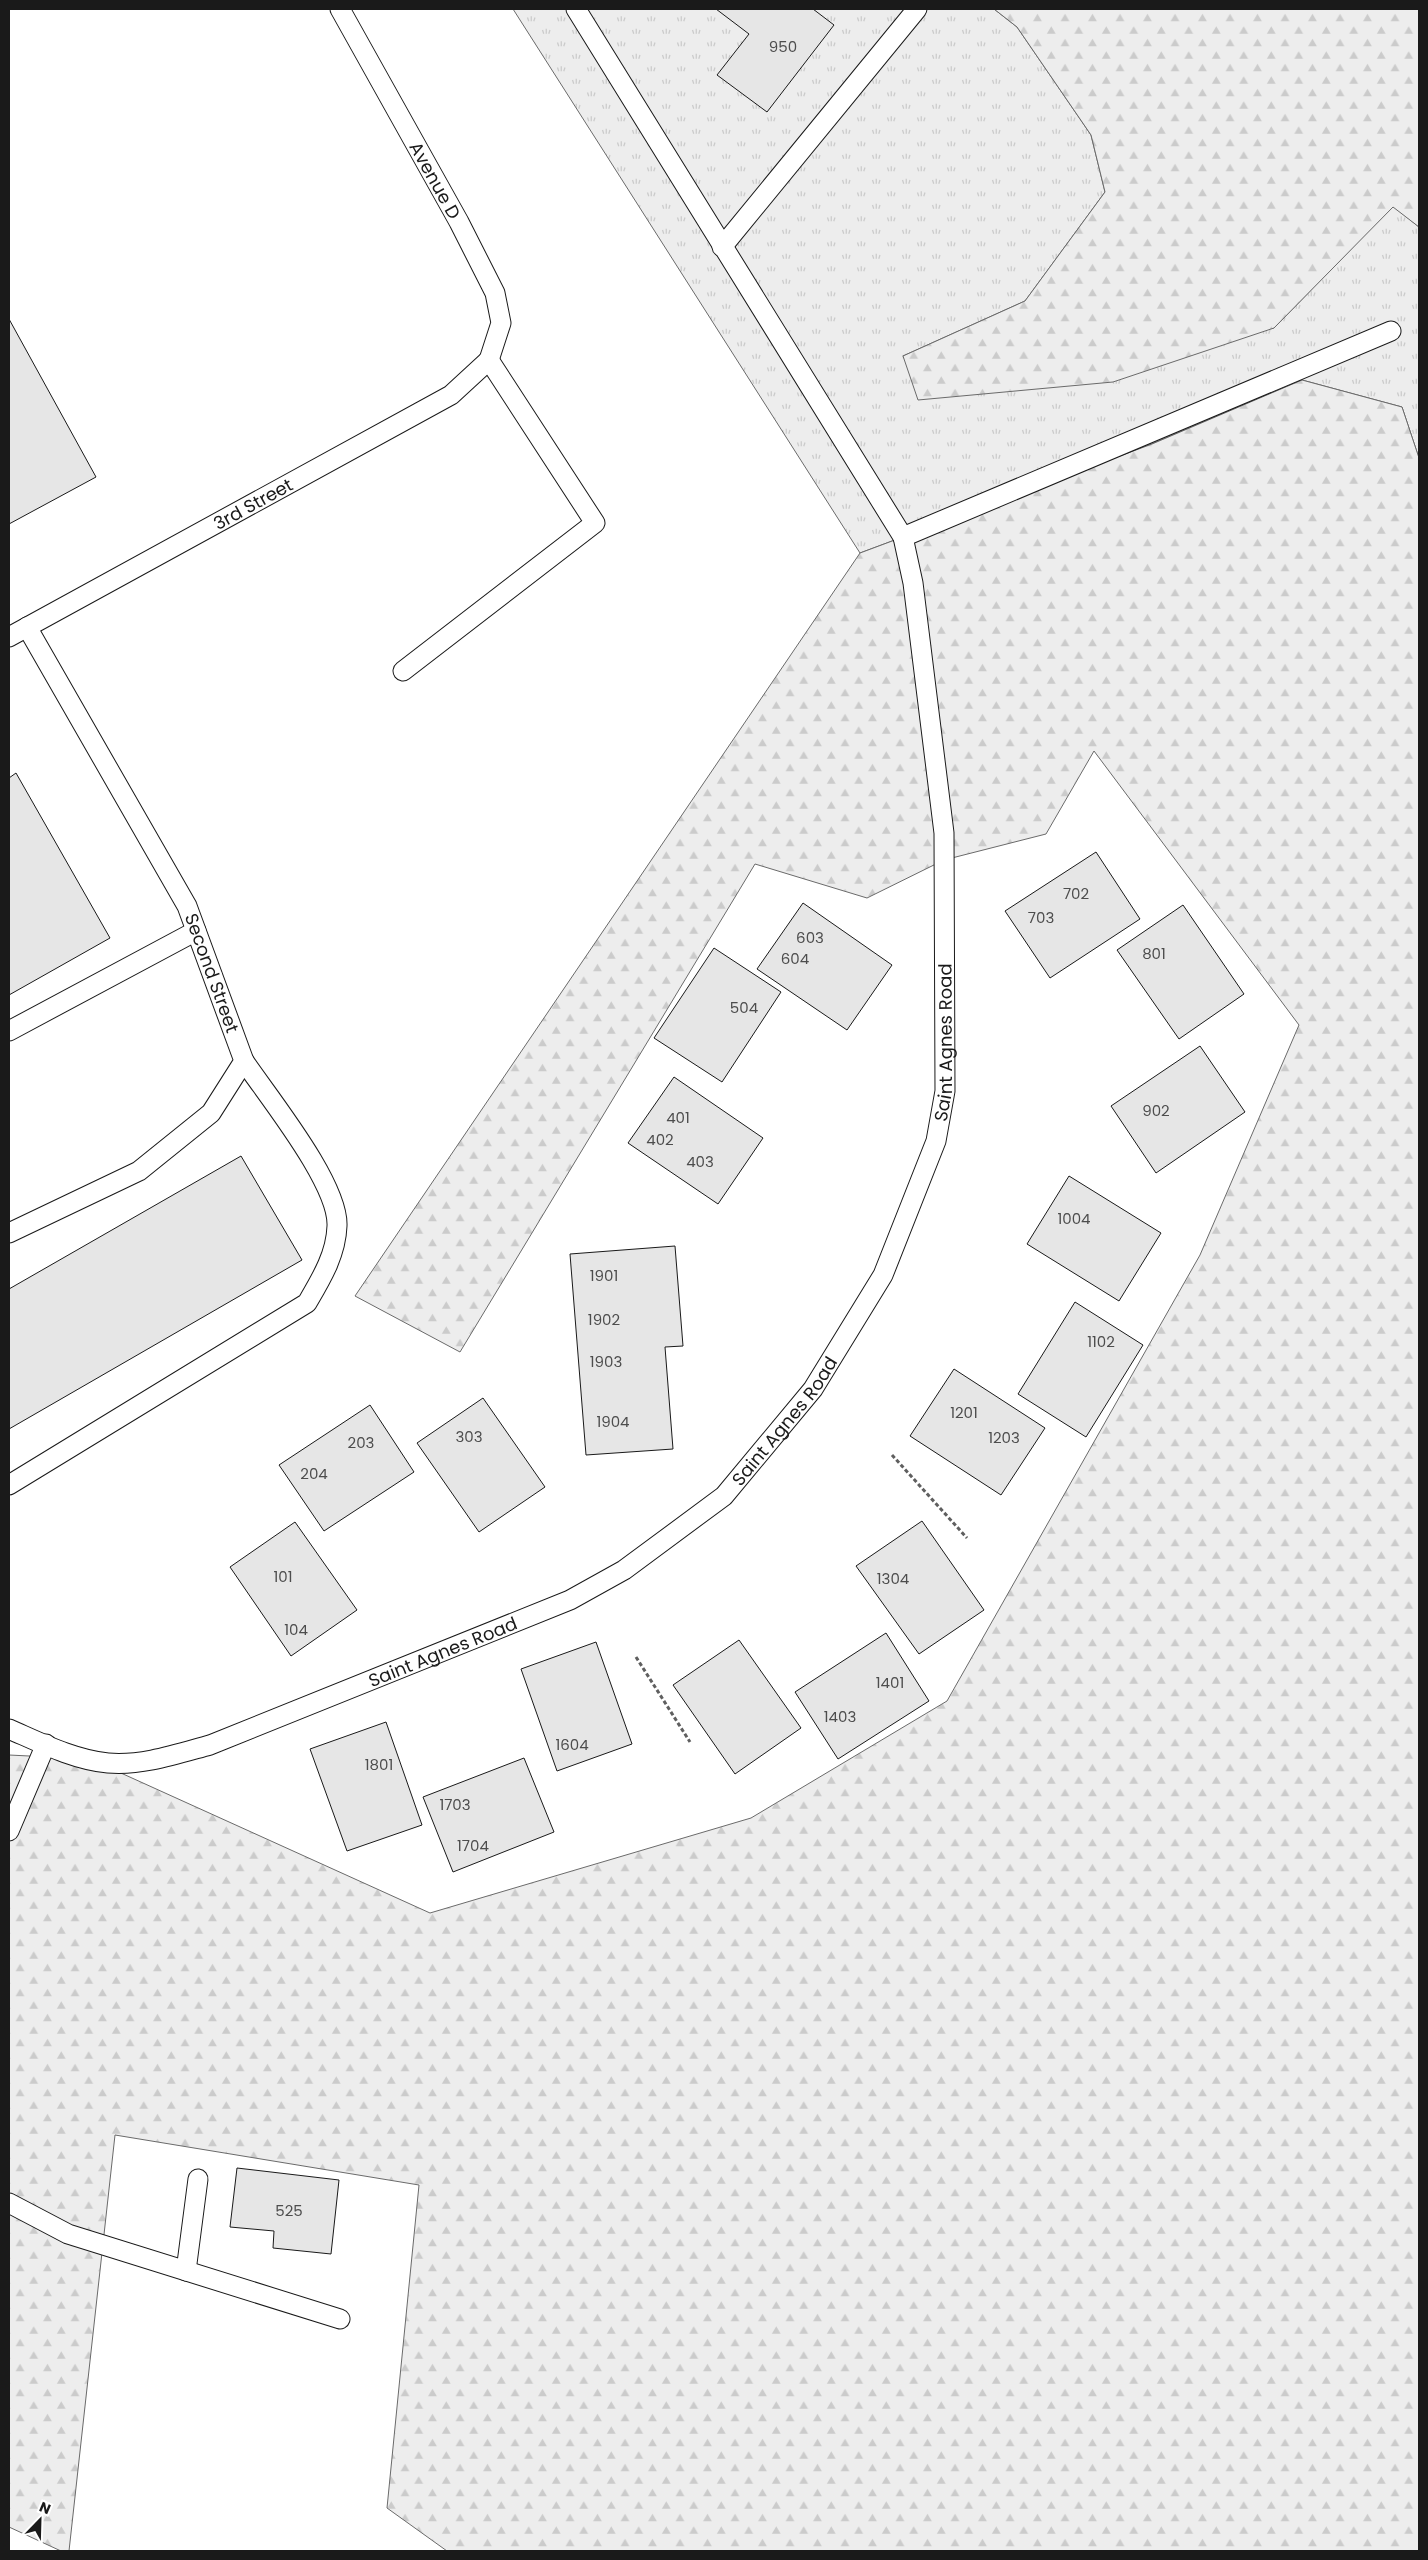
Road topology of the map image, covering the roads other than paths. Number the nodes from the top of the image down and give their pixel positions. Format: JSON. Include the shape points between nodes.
{"nodes":[{"id":1,"x":340,"y":9,"type":"edge"},
{"id":2,"x":576,"y":9,"type":"edge"},
{"id":3,"x":917,"y":9,"type":"edge"},
{"id":4,"x":722,"y":247,"type":"junction"},
{"id":5,"x":1391,"y":331,"type":"dead end"},
{"id":6,"x":489,"y":360,"type":"junction"},
{"id":7,"x":903,"y":538,"type":"junction"},
{"id":8,"x":27,"y":627,"type":"junction"},
{"id":9,"x":9,"y":637,"type":"edge"},
{"id":10,"x":403,"y":671,"type":"dead end"},
{"id":11,"x":196,"y":931,"type":"junction"},
{"id":12,"x":9,"y":1031,"type":"edge"},
{"id":13,"x":244,"y":1061,"type":"junction"},
{"id":14,"x":9,"y":1233,"type":"edge"},
{"id":15,"x":9,"y":1485,"type":"edge"},
{"id":16,"x":9,"y":1728,"type":"edge"},
{"id":17,"x":46,"y":1744,"type":"junction"},
{"id":18,"x":9,"y":1831,"type":"edge"},
{"id":19,"x":198,"y":2179,"type":"dead end"},
{"id":20,"x":9,"y":2203,"type":"edge"},
{"id":21,"x":186,"y":2271,"type":"junction"},
{"id":22,"x":340,"y":2319,"type":"dead end"}],
"edges":[{"from":1,"to":6,"type":"lane","name":"Avenue D","via":[[495,293],[501,323]]},
{"from":2,"to":4,"type":"lane","name":"Saint Agnes Road"},
{"from":3,"to":4,"type":"lane"},
{"from":4,"to":7,"type":"lane","name":"Saint Agnes Road"},
{"from":5,"to":7,"type":"lane"},
{"from":6,"to":8,"type":"lane","name":"3rd Street","via":[[451,395]]},
{"from":6,"to":10,"type":"lane","via":[[595,523]]},
{"from":7,"to":17,"type":"lane","name":"Saint Agnes Road","via":[[913,584],[944,833],[945,1091],[936,1141],[883,1275],[813,1389],[724,1496],[624,1570],[570,1600],[210,1745],[148,1761],[107,1763]]},
{"from":8,"to":9,"type":"lane","name":"3rd Street"},
{"from":8,"to":11,"type":"lane","name":"Second Street","via":[[187,906]]},
{"from":11,"to":12,"type":"lane"},
{"from":11,"to":13,"type":"lane","name":"Second Street"},
{"from":13,"to":14,"type":"lane","via":[[212,1113],[139,1171]]},
{"from":13,"to":15,"type":"lane","name":"Second Street","via":[[330,1191],[338,1225],[329,1265],[307,1304]]},
{"from":16,"to":17,"type":"lane","name":"Saint Agnes Road"},
{"from":17,"to":18,"type":"lane"},
{"from":19,"to":21,"type":"lane"},
{"from":20,"to":21,"type":"lane","via":[[68,2234]]},
{"from":21,"to":22,"type":"lane"}]}
